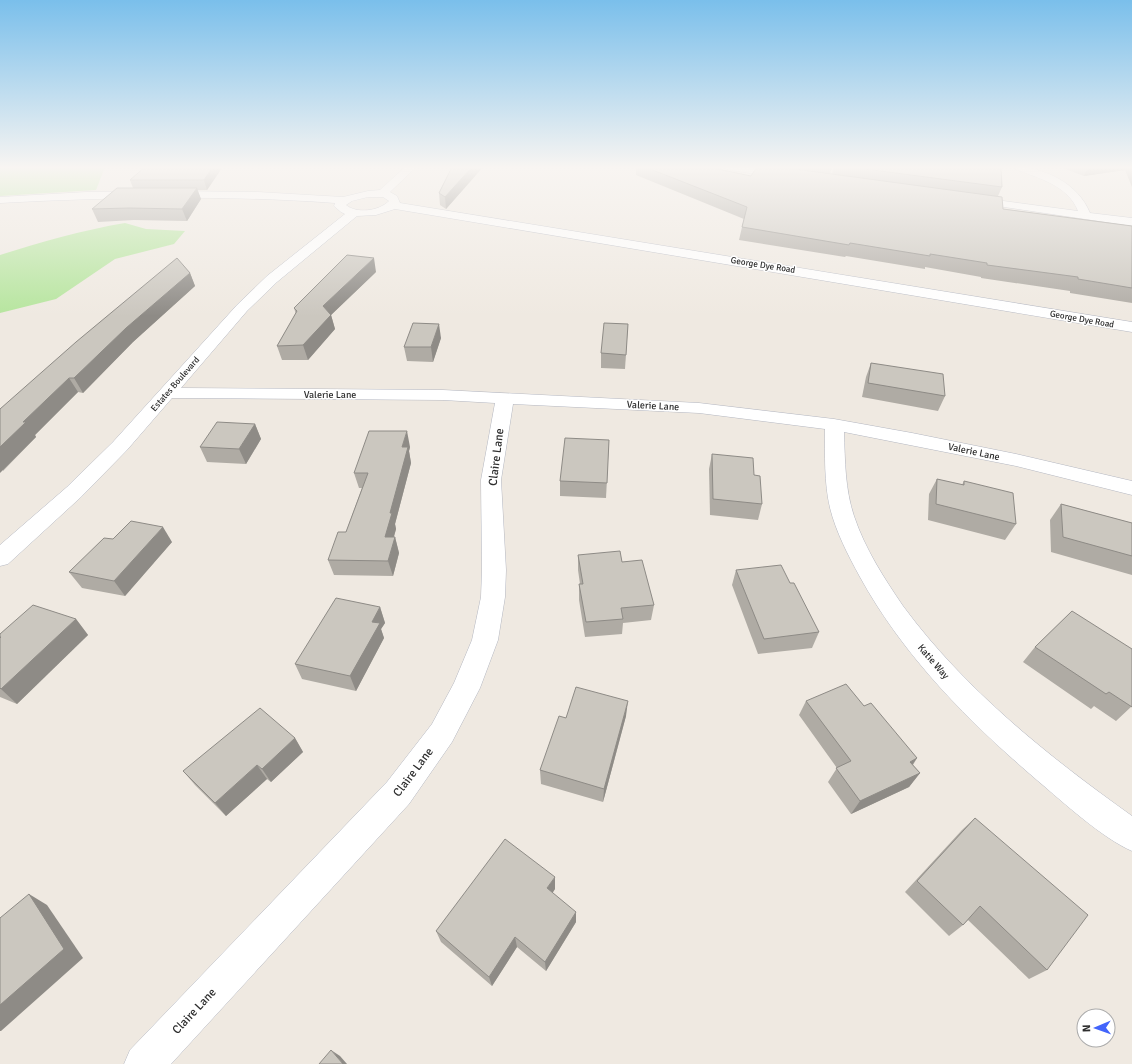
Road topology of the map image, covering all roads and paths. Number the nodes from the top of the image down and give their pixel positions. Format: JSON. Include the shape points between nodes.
{"nodes":[{"id":1,"x":338,"y":217,"type":"edge"},
{"id":2,"x":465,"y":217,"type":"edge"},
{"id":3,"x":1096,"y":217,"type":"edge"},
{"id":4,"x":1132,"y":222,"type":"edge"},
{"id":5,"x":1132,"y":327,"type":"edge"},
{"id":6,"x":167,"y":393,"type":"junction"},
{"id":7,"x":505,"y":397,"type":"junction"},
{"id":8,"x":834,"y":425,"type":"junction"},
{"id":9,"x":1132,"y":488,"type":"edge"},
{"id":10,"x":0,"y":558,"type":"edge"},
{"id":11,"x":1132,"y":835,"type":"edge"},
{"id":12,"x":144,"y":1064,"type":"edge"}],
"edges":[{"from":1,"to":6,"type":"street","name":"Estates Boulevard","via":[[242,308]]},
{"from":2,"to":5,"type":"street","name":"George Dye Road"},
{"from":3,"to":4,"type":"street"},
{"from":6,"to":7,"type":"street","name":"Valerie Lane"},
{"from":6,"to":10,"type":"street","name":"Estates Boulevard","via":[[120,446],[74,492]]},
{"from":7,"to":8,"type":"street","name":"Valerie Lane","via":[[699,408]]},
{"from":7,"to":12,"type":"street","name":"Claire Lane","via":[[491,480],[493,597],[485,640],[466,688],[442,733],[398,793]]},
{"from":8,"to":9,"type":"street","name":"Valerie Lane","via":[[1016,460]]},
{"from":8,"to":11,"type":"street","name":"Katie Way","via":[[836,484],[844,518],[860,556],[885,599],[926,653],[966,698],[1026,753]]}]}
